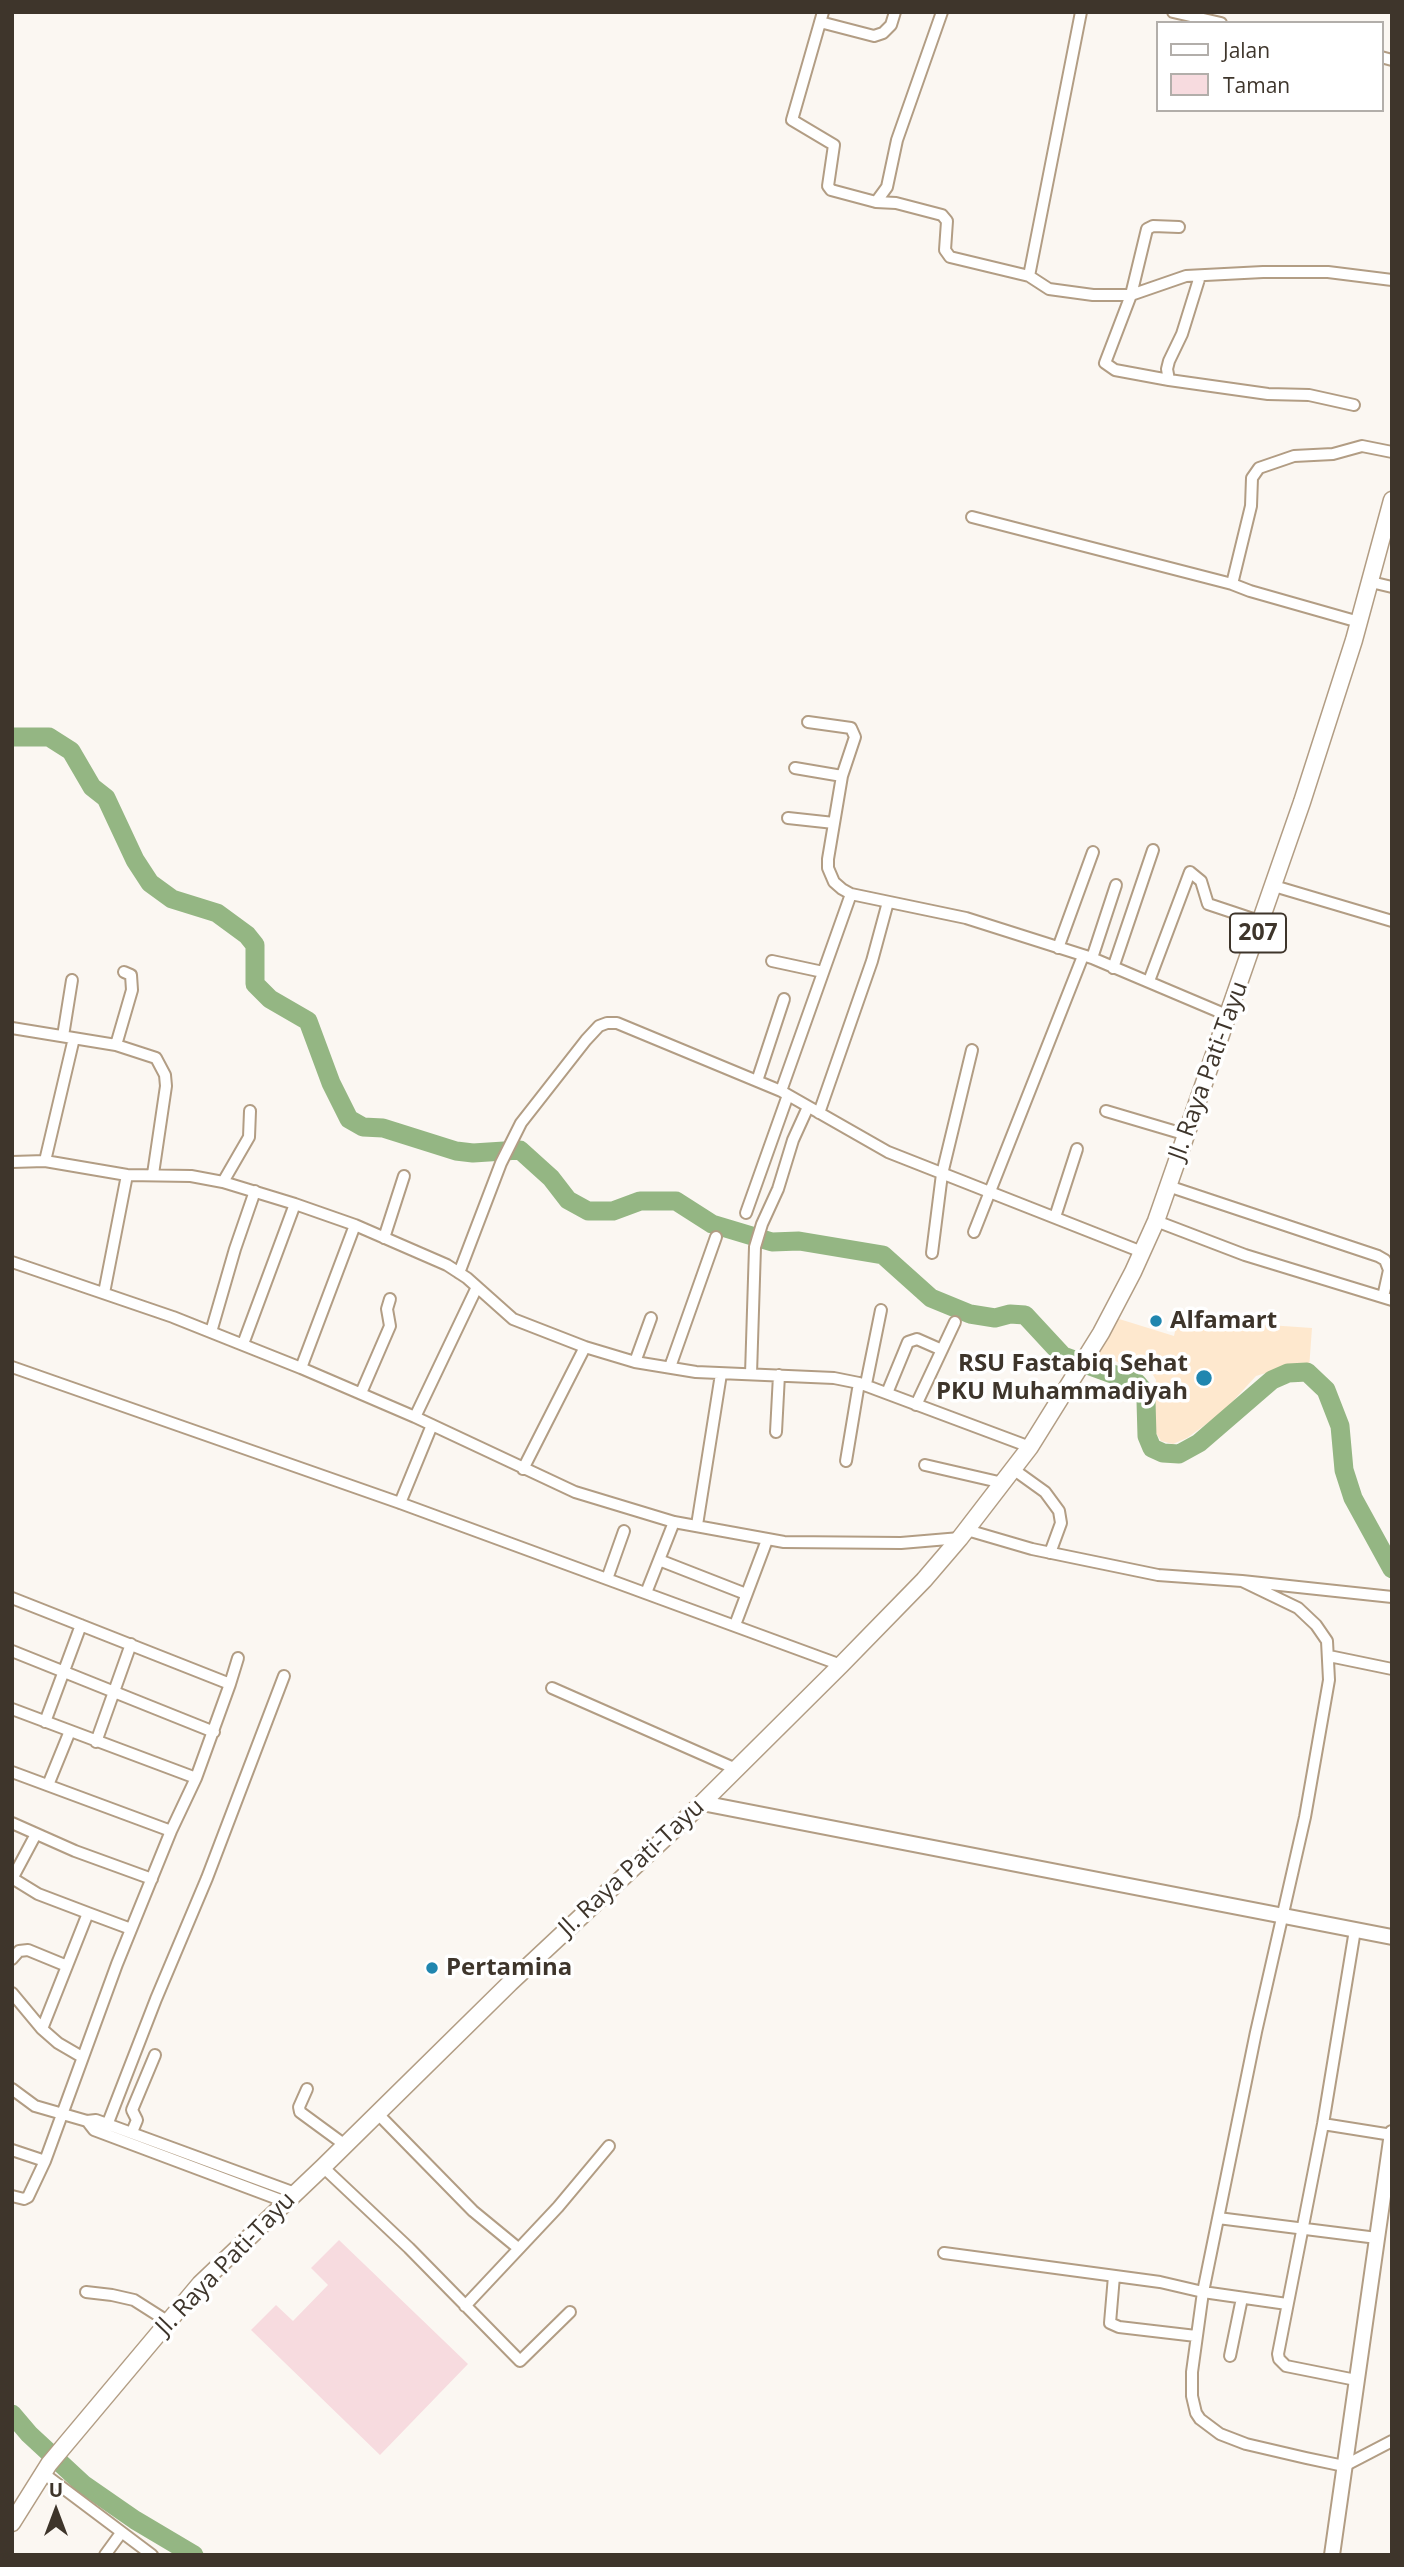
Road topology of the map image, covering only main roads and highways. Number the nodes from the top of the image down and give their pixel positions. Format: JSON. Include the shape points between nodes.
{"nodes":[{"id":1,"x":1392,"y":500,"type":"edge"},
{"id":2,"x":12,"y":2523,"type":"edge"}],
"edges":[{"from":1,"to":2,"type":"main road","name":"Jl. Raya Pati-Tayu","number":"207","via":[[1359,622],[1274,886],[1156,1221],[1089,1352],[1030,1447],[964,1534],[841,1665],[200,2284],[73,2433]]}]}
